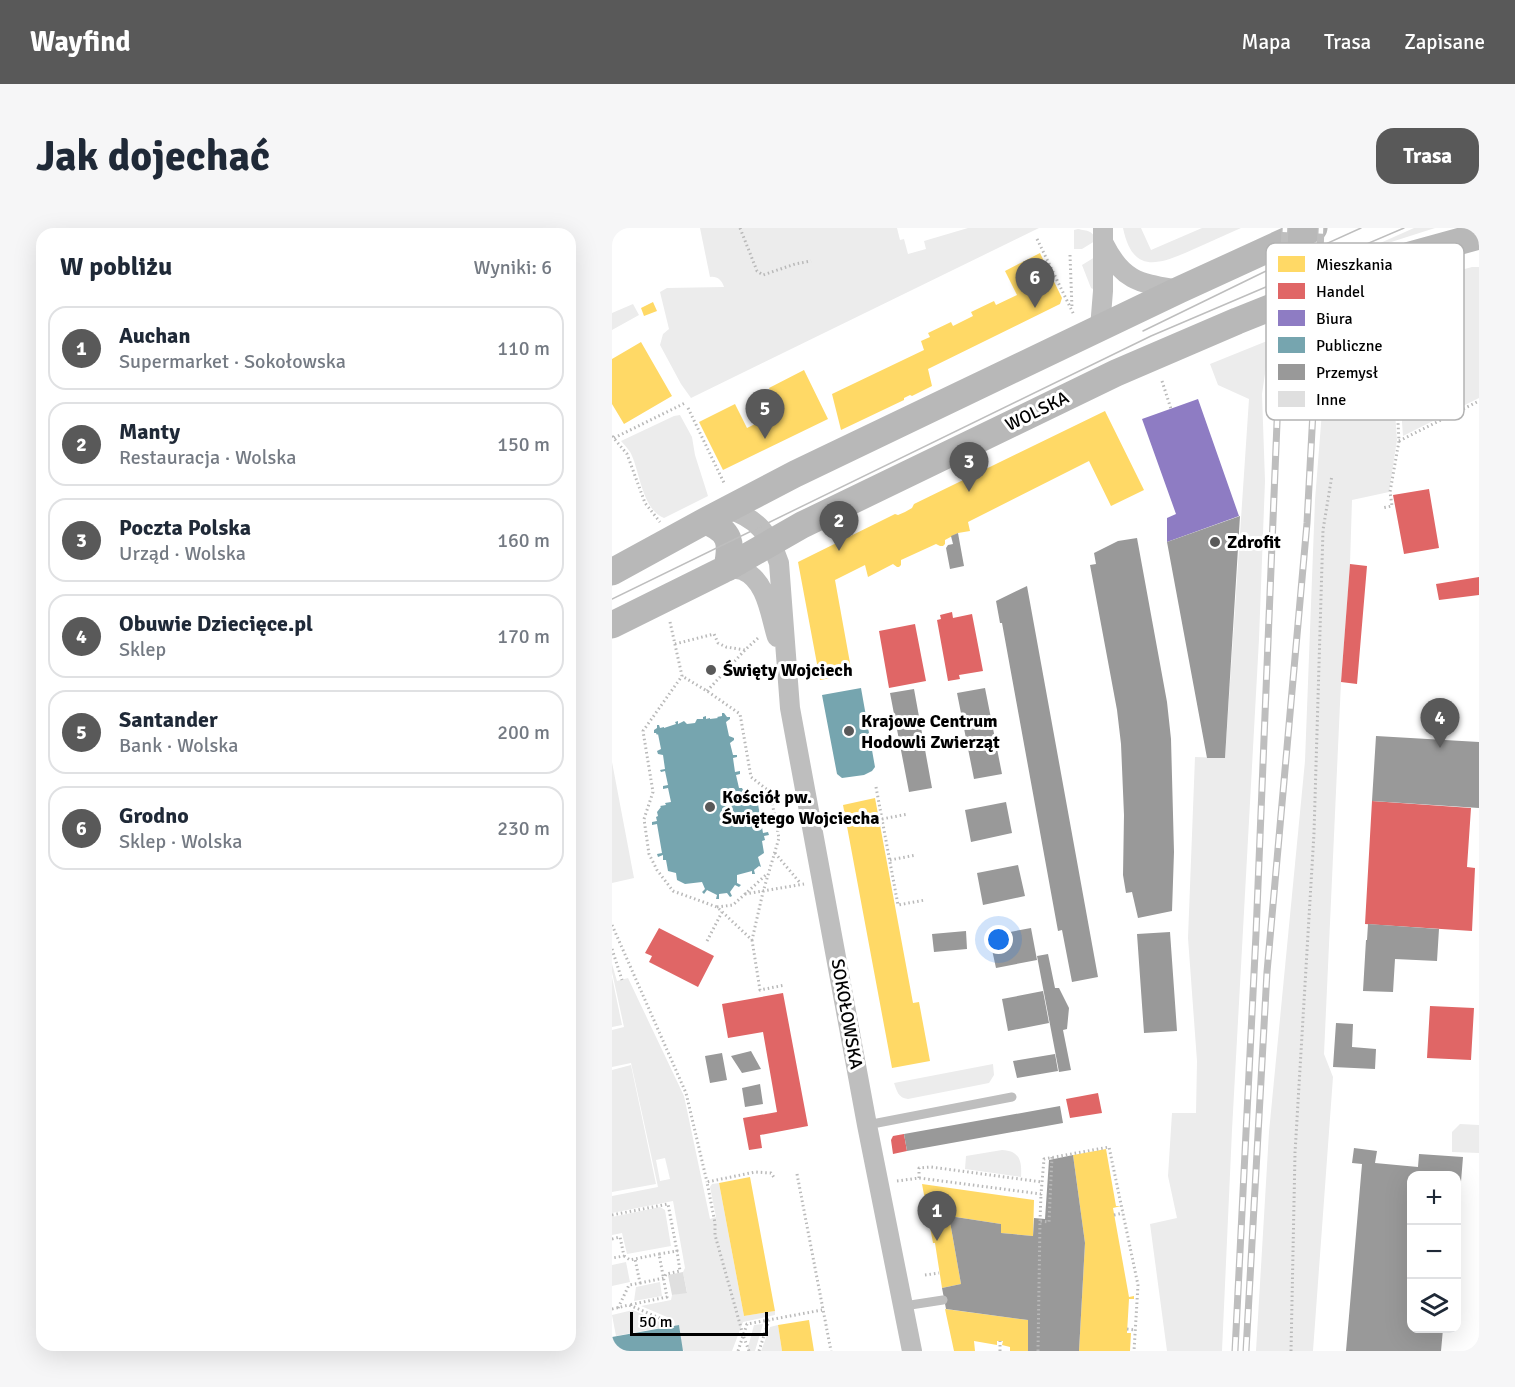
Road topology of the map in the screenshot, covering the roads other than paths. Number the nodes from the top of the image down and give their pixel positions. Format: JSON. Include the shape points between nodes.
{"nodes":[{"id":1,"x":1314,"y":228,"type":"edge"},
{"id":2,"x":1104,"y":236,"type":"edge"},
{"id":3,"x":1479,"y":236,"type":"edge"},
{"id":4,"x":1281,"y":243,"type":"edge"},
{"id":5,"x":1454,"y":243,"type":"edge"},
{"id":6,"x":1266,"y":250,"type":"edge"},
{"id":7,"x":1179,"y":290,"type":"junction"},
{"id":8,"x":1266,"y":309,"type":"edge"},
{"id":9,"x":1100,"y":328,"type":"junction"},
{"id":10,"x":720,"y":508,"type":"junction"},
{"id":11,"x":770,"y":542,"type":"junction"},
{"id":12,"x":727,"y":568,"type":"junction"},
{"id":13,"x":612,"y":572,"type":"edge"},
{"id":14,"x":612,"y":625,"type":"edge"},
{"id":15,"x":788,"y":677,"type":"junction"},
{"id":16,"x":1012,"y":1097,"type":"dead end"},
{"id":17,"x":867,"y":1125,"type":"junction"},
{"id":18,"x":943,"y":1300,"type":"dead end"},
{"id":19,"x":903,"y":1306,"type":"junction"},
{"id":20,"x":912,"y":1351,"type":"edge"}],
"edges":[{"from":1,"to":4,"type":"main road"},
{"from":2,"to":7,"type":"street","via":[[1111,258],[1131,278]]},
{"from":2,"to":9,"type":"street"},
{"from":3,"to":5,"type":"main road","name":"WOLSKA"},
{"from":6,"to":7,"type":"main road"},
{"from":7,"to":9,"type":"main road"},
{"from":8,"to":11,"type":"main road","name":"WOLSKA","via":[[1116,373]]},
{"from":9,"to":10,"type":"main road"},
{"from":10,"to":11,"type":"street","name":"SOKOŁOWSKA","via":[[754,521]]},
{"from":10,"to":12,"type":"main road","via":[[720,528],[730,548]]},
{"from":10,"to":13,"type":"main road"},
{"from":11,"to":12,"type":"main road","name":"WOLSKA"},
{"from":11,"to":15,"type":"street","name":"SOKOŁOWSKA","via":[[779,563]]},
{"from":12,"to":14,"type":"main road","name":"WOLSKA"},
{"from":12,"to":15,"type":"street","name":"SOKOŁOWSKA","via":[[740,569],[752,576],[765,595]]},
{"from":15,"to":17,"type":"street","name":"SOKOŁOWSKA","via":[[790,708]]},
{"from":16,"to":17,"type":"lane"},
{"from":17,"to":19,"type":"street","name":"SOKOŁOWSKA"},
{"from":18,"to":19,"type":"lane"},
{"from":19,"to":20,"type":"street","name":"SOKOŁOWSKA"}]}
